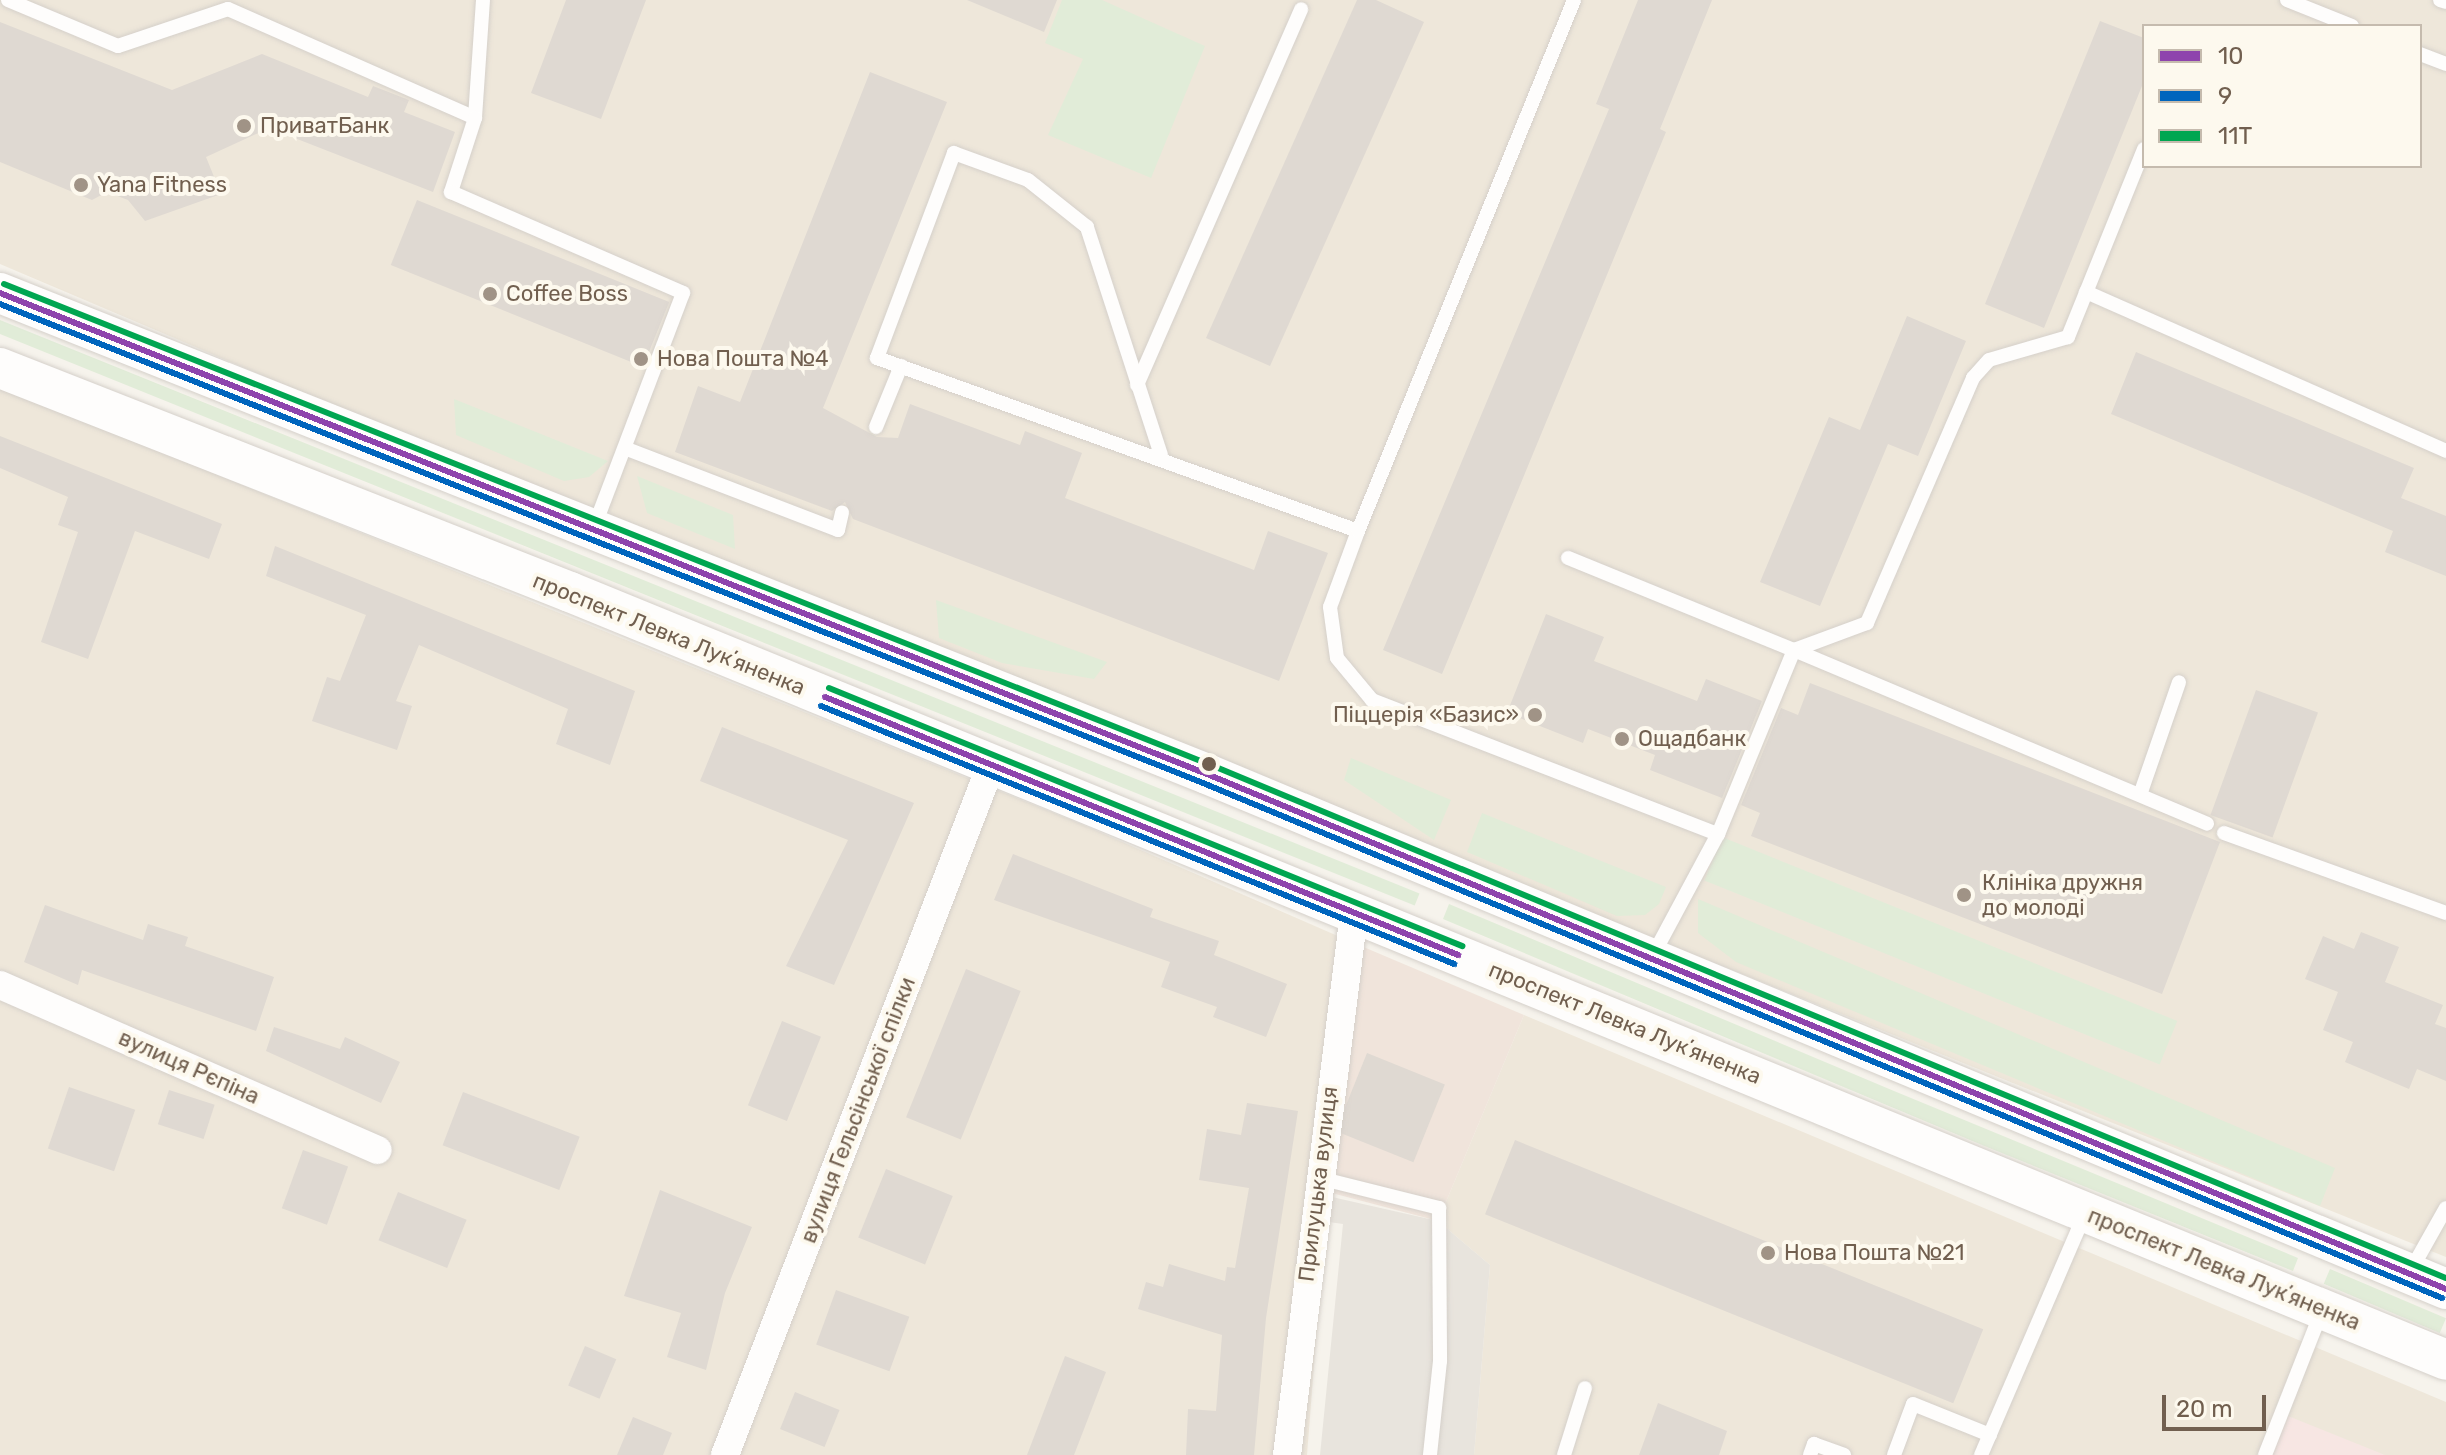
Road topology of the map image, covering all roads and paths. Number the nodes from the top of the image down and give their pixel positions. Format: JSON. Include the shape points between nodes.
{"nodes":[{"id":1,"x":8,"y":0,"type":"edge"},
{"id":2,"x":483,"y":0,"type":"edge"},
{"id":3,"x":1574,"y":0,"type":"edge"},
{"id":4,"x":2287,"y":0,"type":"edge"},
{"id":5,"x":2440,"y":0,"type":"edge"},
{"id":6,"x":2446,"y":2,"type":"edge"},
{"id":7,"x":1301,"y":9,"type":"dead end"},
{"id":8,"x":2347,"y":24,"type":"edge"},
{"id":9,"x":2422,"y":55,"type":"edge"},
{"id":10,"x":2446,"y":64,"type":"edge"},
{"id":11,"x":475,"y":118,"type":"junction"},
{"id":12,"x":2142,"y":154,"type":"edge"},
{"id":13,"x":2086,"y":292,"type":"junction"},
{"id":14,"x":0,"y":293,"type":"edge"},
{"id":15,"x":901,"y":366,"type":"junction"},
{"id":16,"x":0,"y":368,"type":"edge"},
{"id":17,"x":1137,"y":385,"type":"junction"},
{"id":18,"x":876,"y":427,"type":"dead end"},
{"id":19,"x":627,"y":449,"type":"junction"},
{"id":20,"x":2446,"y":451,"type":"edge"},
{"id":21,"x":1161,"y":455,"type":"junction"},
{"id":22,"x":842,"y":512,"type":"dead end"},
{"id":23,"x":593,"y":528,"type":"junction"},
{"id":24,"x":1358,"y":531,"type":"junction"},
{"id":25,"x":1568,"y":558,"type":"dead end"},
{"id":26,"x":1794,"y":650,"type":"junction"},
{"id":27,"x":2179,"y":682,"type":"dead end"},
{"id":28,"x":991,"y":765,"type":"junction"},
{"id":29,"x":2141,"y":792,"type":"junction"},
{"id":30,"x":2207,"y":824,"type":"dead end"},
{"id":31,"x":2224,"y":833,"type":"dead end"},
{"id":32,"x":1718,"y":834,"type":"junction"},
{"id":33,"x":1354,"y":913,"type":"junction"},
{"id":34,"x":2446,"y":913,"type":"edge"},
{"id":35,"x":1652,"y":959,"type":"junction"},
{"id":36,"x":0,"y":985,"type":"edge"},
{"id":37,"x":378,"y":1150,"type":"dead end"},
{"id":38,"x":1319,"y":1178,"type":"junction"},
{"id":39,"x":2446,"y":1208,"type":"edge"},
{"id":40,"x":2085,"y":1212,"type":"junction"},
{"id":41,"x":2409,"y":1274,"type":"junction"},
{"id":42,"x":2446,"y":1289,"type":"edge"},
{"id":43,"x":2323,"y":1309,"type":"junction"},
{"id":44,"x":2446,"y":1360,"type":"edge"},
{"id":45,"x":1585,"y":1388,"type":"dead end"},
{"id":46,"x":1990,"y":1435,"type":"junction"},
{"id":47,"x":725,"y":1455,"type":"edge"},
{"id":48,"x":1287,"y":1455,"type":"edge"},
{"id":49,"x":1430,"y":1455,"type":"edge"},
{"id":50,"x":1564,"y":1455,"type":"edge"},
{"id":51,"x":1810,"y":1455,"type":"edge"},
{"id":52,"x":1844,"y":1455,"type":"edge"},
{"id":53,"x":1894,"y":1455,"type":"edge"},
{"id":54,"x":1981,"y":1455,"type":"edge"},
{"id":55,"x":2265,"y":1455,"type":"edge"}],
"edges":[{"from":1,"to":11,"type":"lane","via":[[118,46],[228,9]]},
{"from":2,"to":11,"type":"lane"},
{"from":3,"to":24,"type":"lane"},
{"from":4,"to":8,"type":"lane"},
{"from":5,"to":6,"type":"lane"},
{"from":7,"to":17,"type":"lane"},
{"from":9,"to":10,"type":"lane"},
{"from":11,"to":19,"type":"lane","via":[[451,192],[683,293]]},
{"from":12,"to":13,"type":"lane"},
{"from":13,"to":20,"type":"lane"},
{"from":13,"to":26,"type":"lane","via":[[2068,337],[1989,360],[1973,378],[1867,623]]},
{"from":14,"to":23,"type":"main road"},
{"from":15,"to":17,"type":"lane","via":[[877,358],[954,153],[1028,180],[1087,227]]},
{"from":15,"to":18,"type":"lane"},
{"from":15,"to":21,"type":"lane"},
{"from":16,"to":28,"type":"main road","name":"проспект Левка Лукʼяненка"},
{"from":17,"to":21,"type":"lane"},
{"from":19,"to":22,"type":"lane","via":[[838,530]]},
{"from":19,"to":23,"type":"lane"},
{"from":21,"to":24,"type":"lane"},
{"from":23,"to":35,"type":"main road"},
{"from":24,"to":32,"type":"lane","via":[[1330,607],[1337,658],[1372,700]]},
{"from":25,"to":26,"type":"lane"},
{"from":26,"to":29,"type":"lane"},
{"from":26,"to":32,"type":"lane"},
{"from":27,"to":29,"type":"lane"},
{"from":28,"to":33,"type":"main road","name":"проспект Левка Лукʼяненка"},
{"from":28,"to":47,"type":"street","name":"вулиця Гельсінської спілки"},
{"from":29,"to":30,"type":"lane"},
{"from":31,"to":34,"type":"lane"},
{"from":32,"to":35,"type":"lane"},
{"from":33,"to":38,"type":"street","name":"Прилуцька вулиця"},
{"from":33,"to":40,"type":"main road","name":"проспект Левка Лукʼяненка"},
{"from":35,"to":41,"type":"main road"},
{"from":36,"to":37,"type":"street","name":"вулиця Рєпіна"},
{"from":38,"to":48,"type":"street","name":"Прилуцька вулиця"},
{"from":38,"to":49,"type":"lane","via":[[1439,1208],[1440,1361]]},
{"from":39,"to":41,"type":"lane"},
{"from":40,"to":43,"type":"main road","name":"проспект Левка Лукʼяненка"},
{"from":40,"to":46,"type":"lane"},
{"from":41,"to":42,"type":"main road"},
{"from":43,"to":44,"type":"main road","name":"проспект Левка Лукʼяненка"},
{"from":43,"to":55,"type":"lane"},
{"from":45,"to":50,"type":"lane"},
{"from":46,"to":53,"type":"lane","via":[[1913,1404]]},
{"from":46,"to":54,"type":"lane"},
{"from":51,"to":52,"type":"lane","via":[[1814,1444]]}]}
